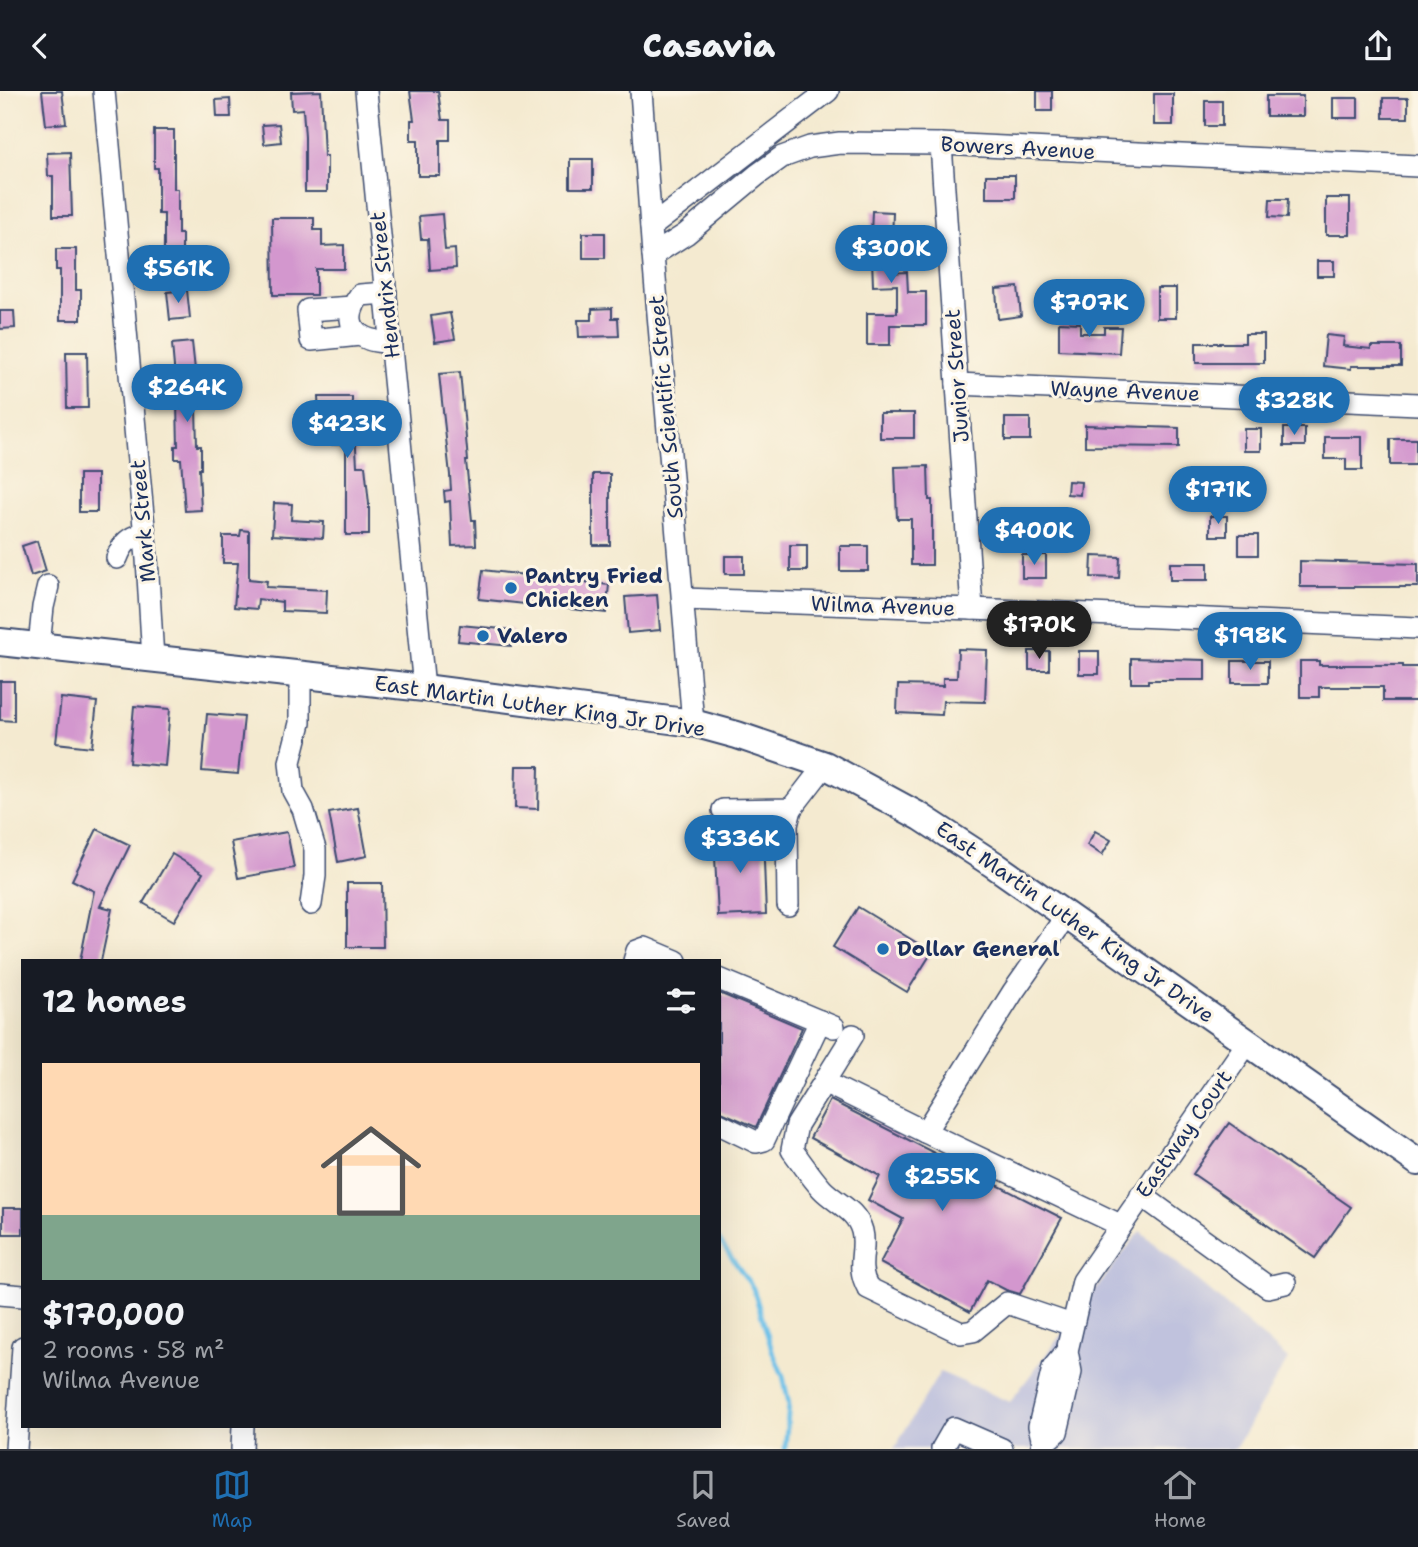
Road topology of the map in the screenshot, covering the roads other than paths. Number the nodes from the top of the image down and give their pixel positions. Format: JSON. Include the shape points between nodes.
{"nodes":[{"id":1,"x":104,"y":91,"type":"edge"},
{"id":2,"x":366,"y":91,"type":"edge"},
{"id":3,"x":641,"y":91,"type":"edge"},
{"id":4,"x":828,"y":91,"type":"edge"},
{"id":5,"x":941,"y":144,"type":"junction"},
{"id":6,"x":1418,"y":166,"type":"edge"},
{"id":7,"x":651,"y":227,"type":"junction"},
{"id":8,"x":653,"y":255,"type":"junction"},
{"id":9,"x":386,"y":293,"type":"junction"},
{"id":10,"x":353,"y":307,"type":"junction"},
{"id":11,"x":360,"y":335,"type":"junction"},
{"id":12,"x":391,"y":342,"type":"junction"},
{"id":13,"x":957,"y":384,"type":"junction"},
{"id":14,"x":1418,"y":404,"type":"edge"},
{"id":15,"x":144,"y":533,"type":"junction"},
{"id":16,"x":117,"y":558,"type":"dead end"},
{"id":17,"x":48,"y":586,"type":"dead end"},
{"id":18,"x":683,"y":599,"type":"junction"},
{"id":19,"x":972,"y":609,"type":"junction"},
{"id":20,"x":1418,"y":628,"type":"edge"},
{"id":21,"x":0,"y":642,"type":"edge"},
{"id":22,"x":39,"y":646,"type":"junction"},
{"id":23,"x":153,"y":659,"type":"junction"},
{"id":24,"x":300,"y":675,"type":"junction"},
{"id":25,"x":424,"y":688,"type":"junction"},
{"id":26,"x":694,"y":723,"type":"junction"},
{"id":27,"x":825,"y":765,"type":"junction"},
{"id":28,"x":791,"y":809,"type":"junction"},
{"id":29,"x":723,"y":810,"type":"dead end"},
{"id":30,"x":311,"y":904,"type":"dead end"},
{"id":31,"x":788,"y":905,"type":"dead end"},
{"id":32,"x":1067,"y":915,"type":"junction"},
{"id":33,"x":635,"y":959,"type":"edge"},
{"id":34,"x":671,"y":959,"type":"edge"},
{"id":35,"x":721,"y":980,"type":"edge"},
{"id":36,"x":836,"y":1027,"type":"junction"},
{"id":37,"x":1248,"y":1042,"type":"junction"},
{"id":38,"x":824,"y":1082,"type":"junction"},
{"id":39,"x":721,"y":1125,"type":"edge"},
{"id":40,"x":925,"y":1132,"type":"junction"},
{"id":41,"x":1418,"y":1162,"type":"edge"},
{"id":42,"x":1141,"y":1195,"type":"junction"},
{"id":43,"x":1119,"y":1225,"type":"junction"},
{"id":44,"x":1285,"y":1283,"type":"dead end"},
{"id":45,"x":0,"y":1294,"type":"edge"},
{"id":46,"x":21,"y":1296,"type":"edge"},
{"id":47,"x":1072,"y":1325,"type":"junction"},
{"id":48,"x":21,"y":1376,"type":"edge"},
{"id":49,"x":243,"y":1428,"type":"edge"},
{"id":50,"x":1042,"y":1446,"type":"edge"},
{"id":51,"x":16,"y":1449,"type":"edge"},
{"id":52,"x":242,"y":1449,"type":"edge"},
{"id":53,"x":942,"y":1449,"type":"edge"},
{"id":54,"x":1002,"y":1449,"type":"edge"}],
"edges":[{"from":1,"to":15,"type":"street","name":"Mark Street"},
{"from":2,"to":9,"type":"street","name":"Hendrix Street"},
{"from":3,"to":7,"type":"street","name":"South Scientific Street"},
{"from":4,"to":7,"type":"street"},
{"from":5,"to":6,"type":"street","name":"Bowers Avenue"},
{"from":5,"to":8,"type":"street","name":"Bowers Avenue","via":[[839,143],[797,151],[757,175]]},
{"from":5,"to":13,"type":"street","name":"Junior Street"},
{"from":7,"to":8,"type":"street","name":"South Scientific Street"},
{"from":8,"to":18,"type":"street","name":"South Scientific Street"},
{"from":9,"to":10,"type":"street","via":[[360,295]]},
{"from":9,"to":12,"type":"street","name":"Hendrix Street"},
{"from":10,"to":11,"type":"street","via":[[354,329]]},
{"from":10,"to":11,"type":"street","via":[[308,310],[311,340]]},
{"from":11,"to":12,"type":"street","via":[[374,342]]},
{"from":12,"to":25,"type":"street","name":"Hendrix Street"},
{"from":13,"to":14,"type":"street","name":"Wayne Avenue"},
{"from":13,"to":19,"type":"street","name":"Junior Street"},
{"from":15,"to":16,"type":"street","via":[[129,538]]},
{"from":15,"to":23,"type":"street","name":"Mark Street"},
{"from":17,"to":22,"type":"street"},
{"from":18,"to":19,"type":"street","name":"Wilma Avenue"},
{"from":18,"to":26,"type":"street","name":"South Scientific Street"},
{"from":19,"to":20,"type":"street","name":"Wilma Avenue"},
{"from":21,"to":22,"type":"main road","name":"East Martin Luther King Jr Drive"},
{"from":22,"to":23,"type":"main road","name":"East Martin Luther King Jr Drive"},
{"from":23,"to":24,"type":"main road","name":"East Martin Luther King Jr Drive"},
{"from":24,"to":25,"type":"main road","name":"East Martin Luther King Jr Drive"},
{"from":24,"to":30,"type":"street","via":[[300,723],[290,762],[293,791],[307,818],[315,849]]},
{"from":25,"to":26,"type":"main road","name":"East Martin Luther King Jr Drive"},
{"from":26,"to":27,"type":"main road","name":"East Martin Luther King Jr Drive"},
{"from":27,"to":28,"type":"street"},
{"from":27,"to":32,"type":"main road","name":"East Martin Luther King Jr Drive","via":[[921,817]]},
{"from":28,"to":29,"type":"street"},
{"from":28,"to":31,"type":"street"},
{"from":32,"to":37,"type":"main road","name":"East Martin Luther King Jr Drive"},
{"from":32,"to":40,"type":"street"},
{"from":33,"to":34,"type":"street","via":[[637,951],[645,948]]},
{"from":35,"to":36,"type":"street"},
{"from":36,"to":38,"type":"street"},
{"from":36,"to":39,"type":"street","via":[[764,1140],[756,1142]]},
{"from":37,"to":41,"type":"main road","name":"East Martin Luther King Jr Drive"},
{"from":37,"to":42,"type":"street","name":"Eastway Court"},
{"from":38,"to":40,"type":"street"},
{"from":38,"to":47,"type":"street","via":[[797,1125],[792,1150],[823,1190],[855,1215],[863,1232],[860,1260],[868,1289],[961,1333],[973,1331],[1007,1303]]},
{"from":40,"to":43,"type":"street"},
{"from":42,"to":43,"type":"street","name":"Eastway Court"},
{"from":42,"to":44,"type":"street","via":[[1268,1287]]},
{"from":43,"to":47,"type":"street","name":"Eastway Court","via":[[1083,1281]]},
{"from":45,"to":46,"type":"street"},
{"from":47,"to":50,"type":"street","name":"Eastway Court","via":[[1067,1352],[1053,1368],[1053,1409],[1039,1426]]},
{"from":48,"to":51,"type":"street"},
{"from":49,"to":52,"type":"street"},
{"from":53,"to":54,"type":"street","via":[[954,1428]]}]}
